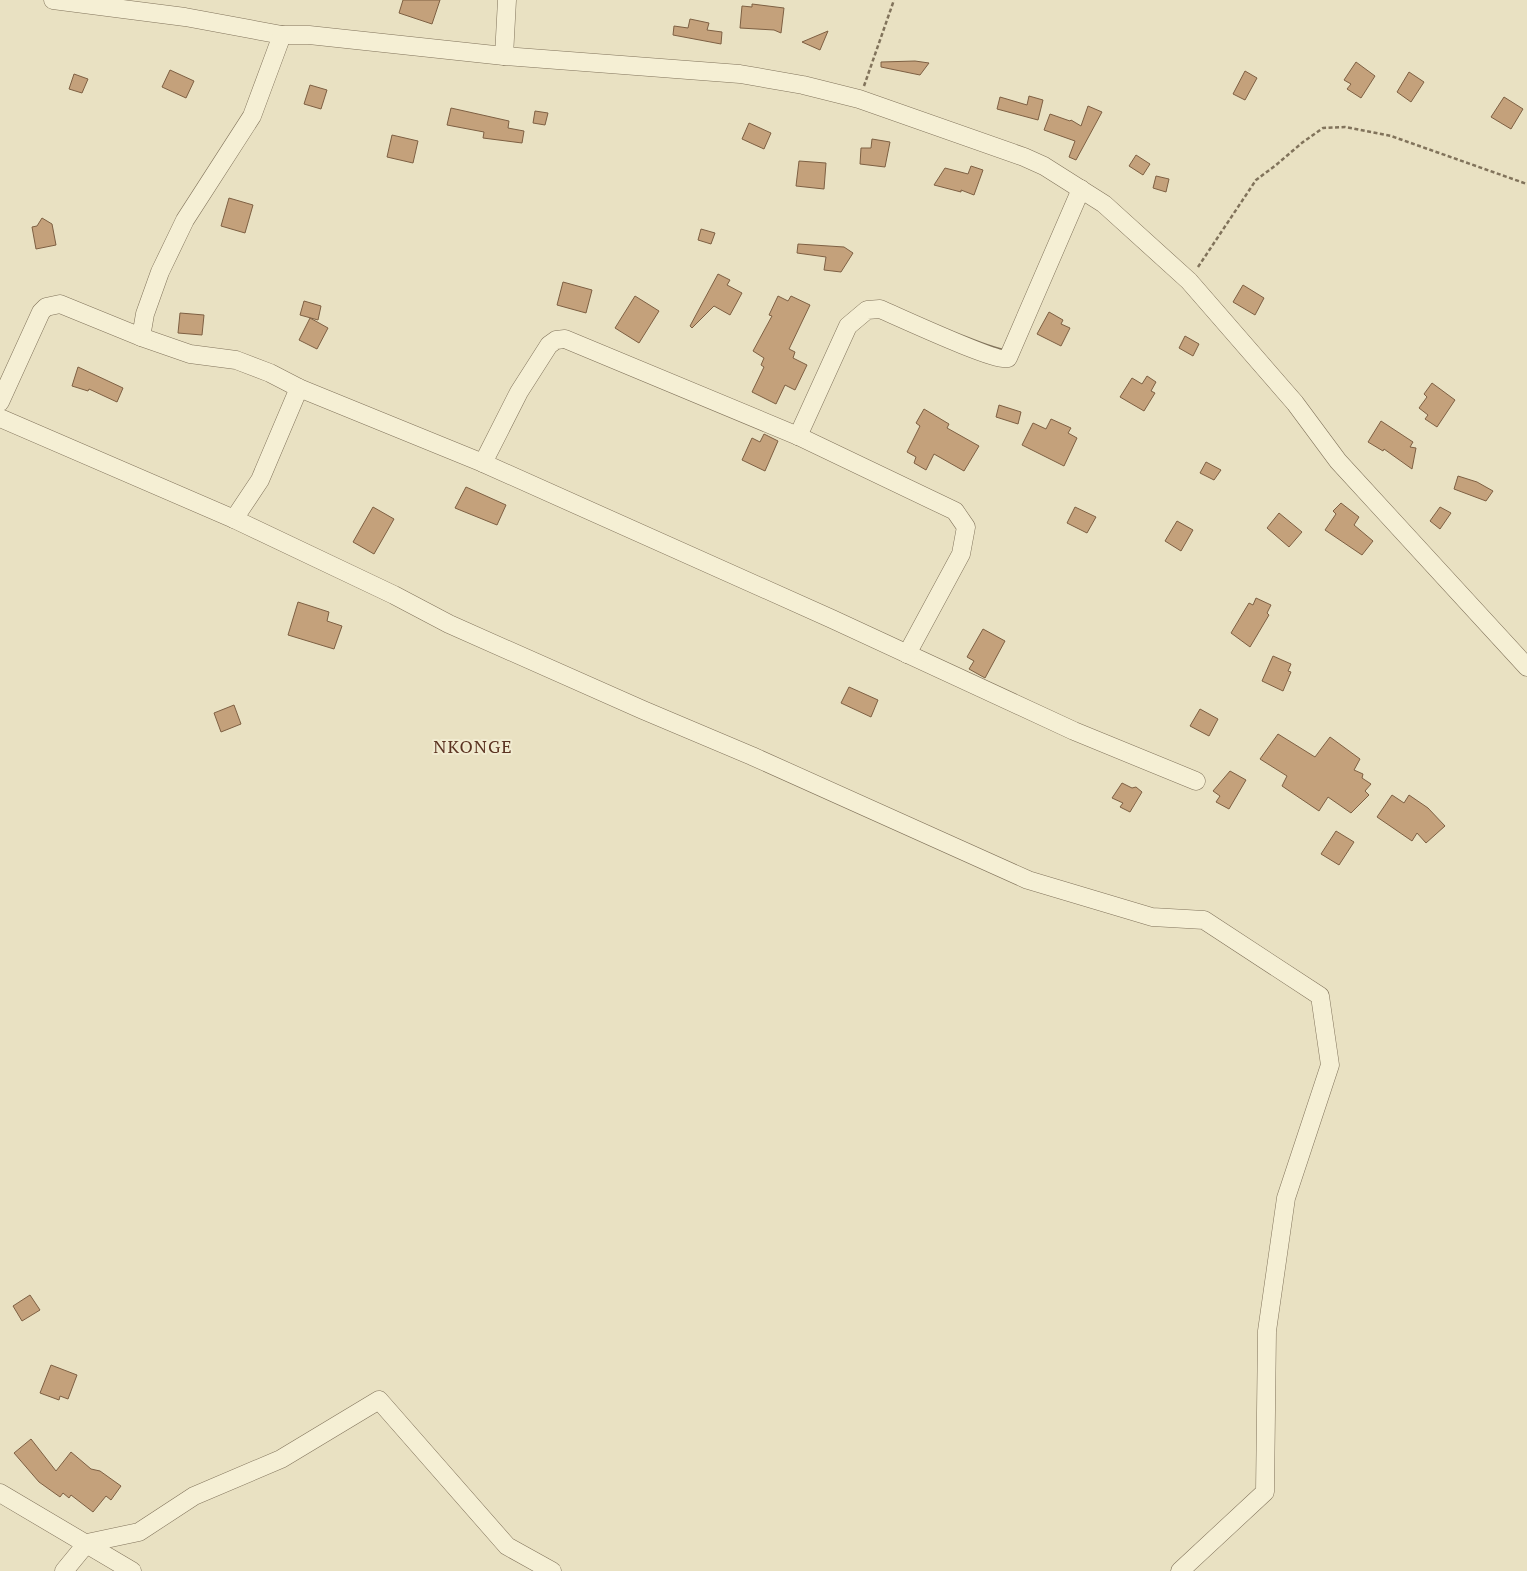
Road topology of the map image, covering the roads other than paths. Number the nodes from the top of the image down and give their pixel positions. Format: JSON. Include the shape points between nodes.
{"nodes":[{"id":1,"x":53,"y":0,"type":"edge"},
{"id":2,"x":507,"y":0,"type":"edge"},
{"id":3,"x":95,"y":2,"type":"edge"},
{"id":4,"x":282,"y":35,"type":"junction"},
{"id":5,"x":504,"y":56,"type":"junction"},
{"id":6,"x":1081,"y":189,"type":"junction"},
{"id":7,"x":141,"y":336,"type":"junction"},
{"id":8,"x":299,"y":388,"type":"junction"},
{"id":9,"x":0,"y":402,"type":"edge"},
{"id":10,"x":0,"y":418,"type":"edge"},
{"id":11,"x":798,"y":436,"type":"junction"},
{"id":12,"x":483,"y":463,"type":"junction"},
{"id":13,"x":234,"y":519,"type":"junction"},
{"id":14,"x":907,"y":654,"type":"junction"},
{"id":15,"x":1527,"y":667,"type":"edge"},
{"id":16,"x":1196,"y":781,"type":"dead end"},
{"id":17,"x":0,"y":1493,"type":"edge"},
{"id":18,"x":87,"y":1543,"type":"junction"},
{"id":19,"x":64,"y":1571,"type":"edge"},
{"id":20,"x":132,"y":1571,"type":"edge"},
{"id":21,"x":552,"y":1571,"type":"edge"},
{"id":22,"x":1180,"y":1571,"type":"edge"}],
"edges":[{"from":1,"to":3,"type":"street"},
{"from":2,"to":5,"type":"street"},
{"from":3,"to":4,"type":"street"},
{"from":4,"to":5,"type":"street","via":[[309,35]]},
{"from":4,"to":7,"type":"street","via":[[252,116],[185,220],[160,272]]},
{"from":5,"to":6,"type":"street","via":[[740,74],[823,89],[1004,148],[1044,166]]},
{"from":6,"to":11,"type":"street","via":[[1008,358],[1004,360],[982,352],[880,309],[867,310],[848,326]]},
{"from":6,"to":15,"type":"street","via":[[1104,204],[1189,281],[1295,403],[1338,461]]},
{"from":7,"to":8,"type":"street","via":[[190,354],[236,360]]},
{"from":7,"to":9,"type":"street","via":[[60,304],[46,307]]},
{"from":8,"to":12,"type":"street"},
{"from":8,"to":13,"type":"street","via":[[260,480]]},
{"from":10,"to":13,"type":"street"},
{"from":11,"to":12,"type":"street","via":[[565,339],[549,345],[519,392]]},
{"from":11,"to":14,"type":"street","via":[[955,510],[966,527],[961,554]]},
{"from":12,"to":14,"type":"street"},
{"from":13,"to":22,"type":"street","via":[[394,594],[449,624],[1028,880],[1152,917],[1204,920],[1320,996],[1330,1064],[1286,1198],[1267,1331],[1265,1492]]},
{"from":14,"to":16,"type":"street","via":[[1074,731]]},
{"from":17,"to":18,"type":"street"},
{"from":18,"to":19,"type":"street"},
{"from":18,"to":20,"type":"street"},
{"from":18,"to":21,"type":"street","via":[[139,1532],[194,1496],[281,1459],[379,1400],[507,1546]]}]}
